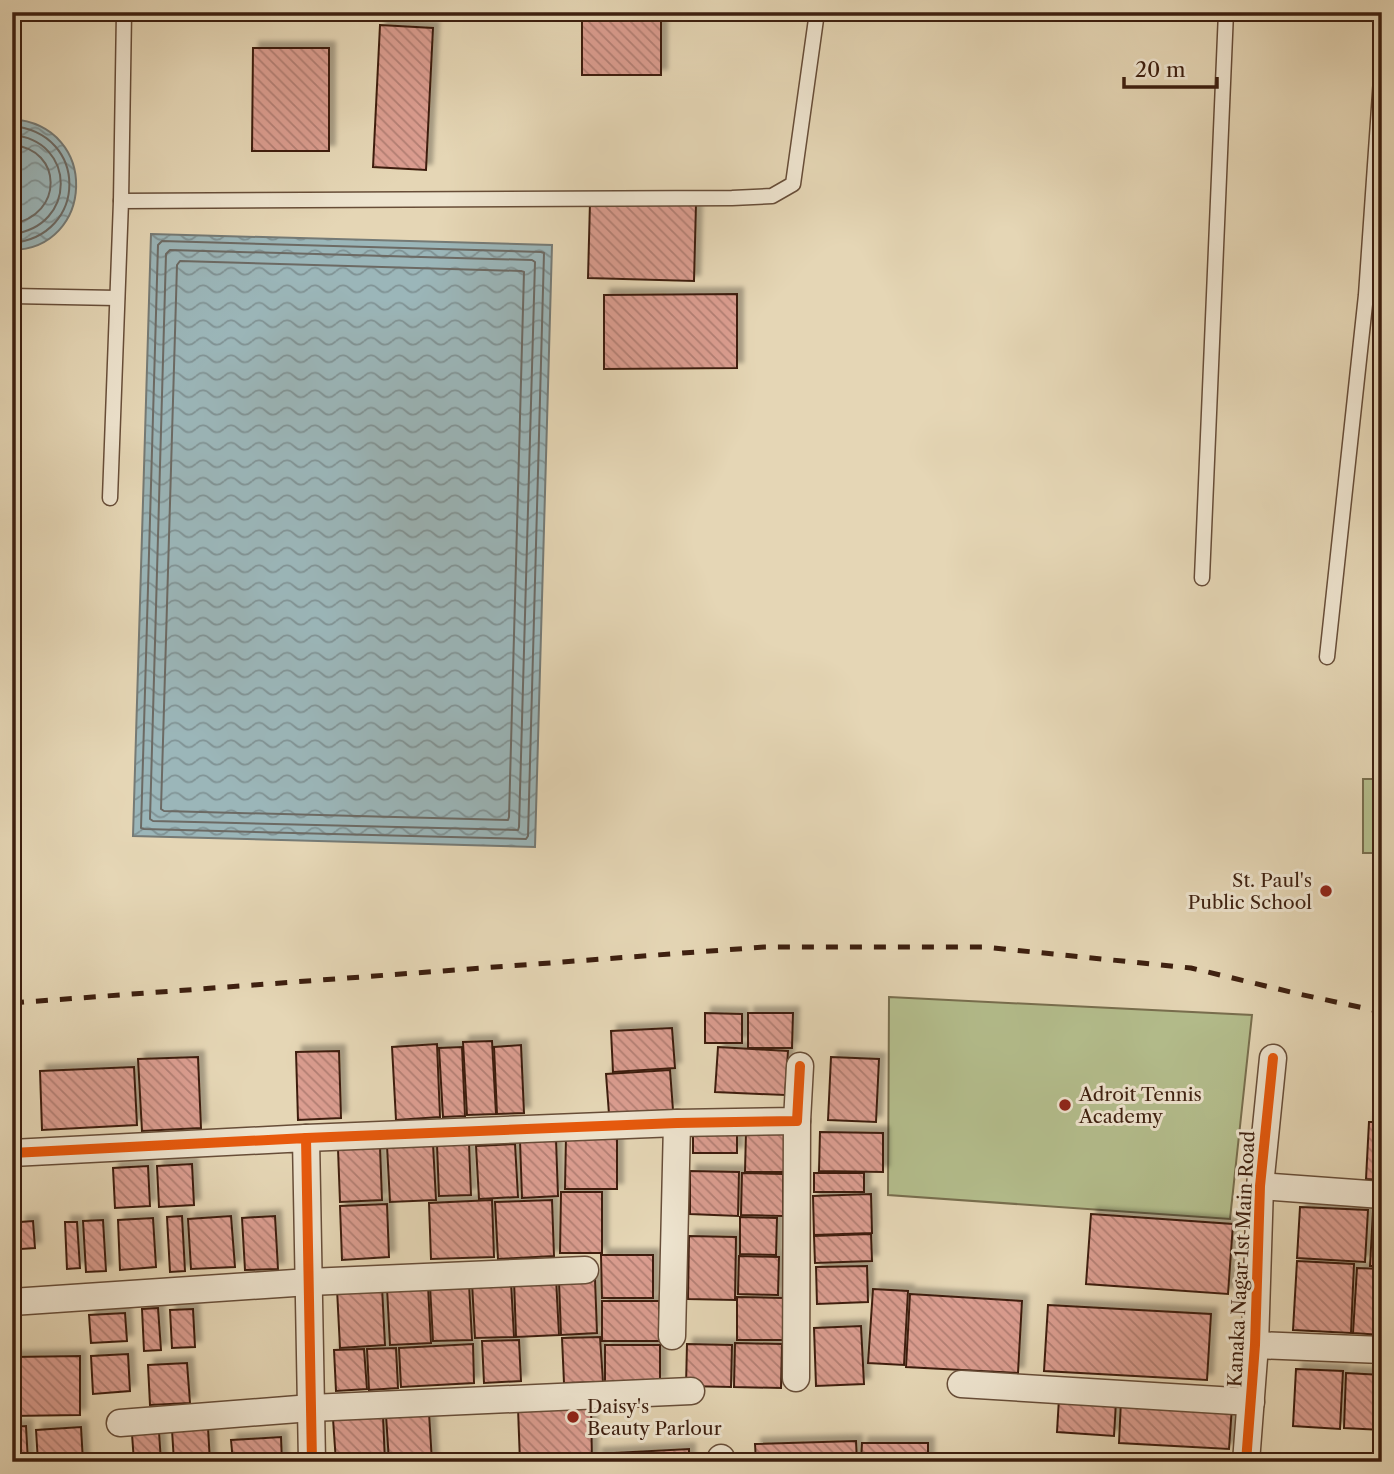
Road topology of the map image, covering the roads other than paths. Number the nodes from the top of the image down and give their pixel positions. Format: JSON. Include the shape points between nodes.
{"nodes":[{"id":1,"x":124,"y":12,"type":"edge"},
{"id":2,"x":817,"y":12,"type":"edge"},
{"id":3,"x":1226,"y":12,"type":"edge"},
{"id":4,"x":1382,"y":64,"type":"edge"},
{"id":5,"x":121,"y":201,"type":"junction"},
{"id":6,"x":12,"y":296,"type":"edge"},
{"id":7,"x":117,"y":298,"type":"junction"},
{"id":8,"x":110,"y":498,"type":"dead end"},
{"id":9,"x":1202,"y":578,"type":"dead end"},
{"id":10,"x":1326,"y":657,"type":"dead end"},
{"id":11,"x":1273,"y":1058,"type":"dead end"},
{"id":12,"x":800,"y":1066,"type":"dead end"},
{"id":13,"x":797,"y":1121,"type":"junction"},
{"id":14,"x":677,"y":1123,"type":"junction"},
{"id":15,"x":306,"y":1138,"type":"junction"},
{"id":16,"x":12,"y":1153,"type":"edge"},
{"id":17,"x":1260,"y":1186,"type":"junction"},
{"id":18,"x":1382,"y":1195,"type":"edge"},
{"id":19,"x":585,"y":1270,"type":"dead end"},
{"id":20,"x":309,"y":1282,"type":"junction"},
{"id":21,"x":12,"y":1302,"type":"edge"},
{"id":22,"x":672,"y":1336,"type":"dead end"},
{"id":23,"x":1255,"y":1345,"type":"junction"},
{"id":24,"x":1382,"y":1350,"type":"edge"},
{"id":25,"x":796,"y":1378,"type":"dead end"},
{"id":26,"x":961,"y":1384,"type":"dead end"},
{"id":27,"x":691,"y":1391,"type":"dead end"},
{"id":28,"x":1251,"y":1402,"type":"junction"},
{"id":29,"x":311,"y":1408,"type":"junction"},
{"id":30,"x":120,"y":1423,"type":"dead end"},
{"id":31,"x":312,"y":1462,"type":"edge"},
{"id":32,"x":1246,"y":1462,"type":"edge"}],
"edges":[{"from":1,"to":5,"type":"lane"},
{"from":2,"to":5,"type":"lane","via":[[793,184],[772,196]]},
{"from":3,"to":9,"type":"lane"},
{"from":4,"to":10,"type":"lane","via":[[1366,295]]},
{"from":5,"to":7,"type":"lane"},
{"from":6,"to":7,"type":"lane"},
{"from":7,"to":8,"type":"lane"},
{"from":11,"to":17,"type":"street","name":"Kanaka Nagar 1st Main Road"},
{"from":12,"to":13,"type":"street"},
{"from":13,"to":14,"type":"street"},
{"from":13,"to":25,"type":"street"},
{"from":14,"to":15,"type":"street"},
{"from":14,"to":22,"type":"street"},
{"from":15,"to":16,"type":"street"},
{"from":15,"to":20,"type":"street"},
{"from":17,"to":18,"type":"street"},
{"from":17,"to":23,"type":"street","name":"Kanaka Nagar 1st Main Road"},
{"from":19,"to":20,"type":"street"},
{"from":20,"to":21,"type":"street"},
{"from":20,"to":29,"type":"street"},
{"from":23,"to":24,"type":"street"},
{"from":23,"to":28,"type":"street","name":"Kanaka Nagar 1st Main Road"},
{"from":26,"to":28,"type":"street"},
{"from":27,"to":29,"type":"street"},
{"from":28,"to":32,"type":"street","name":"Kanaka Nagar 1st Main Road"},
{"from":29,"to":30,"type":"street"},
{"from":29,"to":31,"type":"street"}]}
